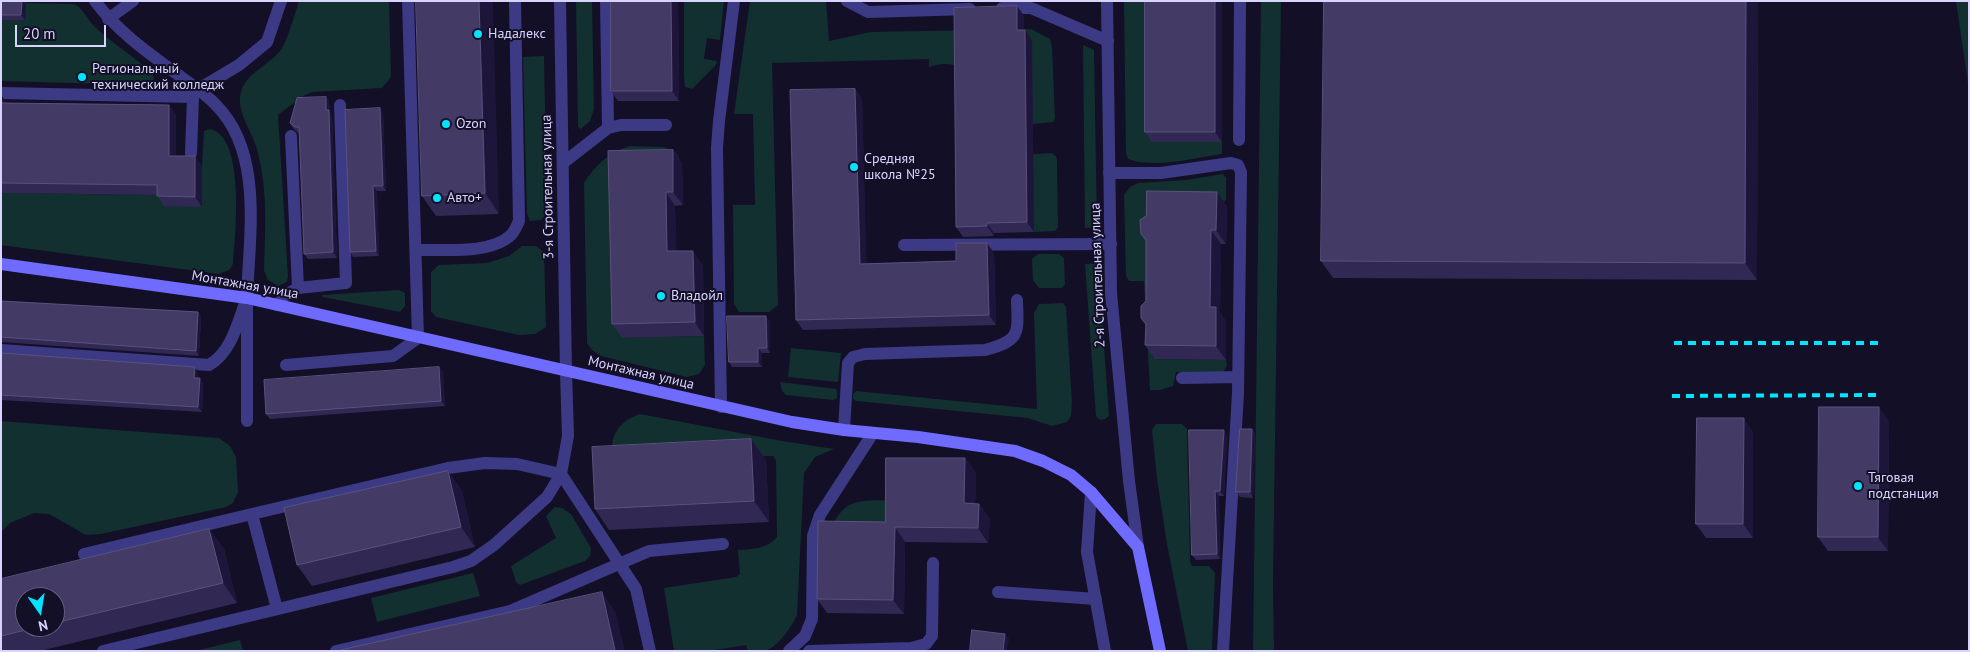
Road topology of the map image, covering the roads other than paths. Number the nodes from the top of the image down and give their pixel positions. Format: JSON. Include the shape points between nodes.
{"nodes":[{"id":1,"x":95,"y":1,"type":"edge"},
{"id":2,"x":133,"y":1,"type":"edge"},
{"id":3,"x":282,"y":1,"type":"edge"},
{"id":4,"x":408,"y":1,"type":"edge"},
{"id":5,"x":515,"y":1,"type":"edge"},
{"id":6,"x":560,"y":1,"type":"edge"},
{"id":7,"x":606,"y":1,"type":"edge"},
{"id":8,"x":734,"y":1,"type":"edge"},
{"id":9,"x":847,"y":1,"type":"edge"},
{"id":10,"x":1107,"y":1,"type":"edge"},
{"id":11,"x":1240,"y":1,"type":"edge"},
{"id":12,"x":1031,"y":4,"type":"edge"},
{"id":13,"x":108,"y":19,"type":"junction"},
{"id":14,"x":1108,"y":41,"type":"junction"},
{"id":15,"x":1,"y":93,"type":"edge"},
{"id":16,"x":195,"y":93,"type":"junction"},
{"id":17,"x":340,"y":105,"type":"dead end"},
{"id":18,"x":666,"y":125,"type":"dead end"},
{"id":19,"x":608,"y":128,"type":"junction"},
{"id":20,"x":291,"y":136,"type":"dead end"},
{"id":21,"x":1239,"y":140,"type":"dead end"},
{"id":22,"x":192,"y":153,"type":"dead end"},
{"id":23,"x":563,"y":163,"type":"junction"},
{"id":24,"x":1109,"y":173,"type":"junction"},
{"id":25,"x":1111,"y":244,"type":"junction"},
{"id":26,"x":904,"y":245,"type":"dead end"},
{"id":27,"x":416,"y":250,"type":"junction"},
{"id":28,"x":1,"y":264,"type":"edge"},
{"id":29,"x":298,"y":288,"type":"junction"},
{"id":30,"x":247,"y":298,"type":"junction"},
{"id":31,"x":1017,"y":300,"type":"dead end"},
{"id":32,"x":277,"y":305,"type":"junction"},
{"id":33,"x":418,"y":338,"type":"junction"},
{"id":34,"x":1,"y":350,"type":"edge"},
{"id":35,"x":286,"y":365,"type":"dead end"},
{"id":36,"x":566,"y":372,"type":"junction"},
{"id":37,"x":1238,"y":377,"type":"junction"},
{"id":38,"x":1182,"y":378,"type":"dead end"},
{"id":39,"x":721,"y":407,"type":"junction"},
{"id":40,"x":247,"y":421,"type":"dead end"},
{"id":41,"x":844,"y":430,"type":"junction"},
{"id":42,"x":873,"y":433,"type":"junction"},
{"id":43,"x":561,"y":474,"type":"junction"},
{"id":44,"x":1091,"y":492,"type":"junction"},
{"id":45,"x":252,"y":514,"type":"junction"},
{"id":46,"x":723,"y":544,"type":"dead end"},
{"id":47,"x":1138,"y":547,"type":"junction"},
{"id":48,"x":84,"y":554,"type":"dead end"},
{"id":49,"x":619,"y":563,"type":"junction"},
{"id":50,"x":933,"y":563,"type":"dead end"},
{"id":51,"x":998,"y":592,"type":"dead end"},
{"id":52,"x":1096,"y":599,"type":"junction"},
{"id":53,"x":277,"y":609,"type":"junction"},
{"id":54,"x":103,"y":651,"type":"edge"},
{"id":55,"x":336,"y":651,"type":"edge"},
{"id":56,"x":650,"y":651,"type":"edge"},
{"id":57,"x":789,"y":651,"type":"edge"},
{"id":58,"x":808,"y":651,"type":"edge"},
{"id":59,"x":1105,"y":651,"type":"edge"},
{"id":60,"x":1160,"y":651,"type":"edge"},
{"id":61,"x":1223,"y":651,"type":"edge"}],
"edges":[{"from":1,"to":13,"type":"street"},
{"from":2,"to":13,"type":"street"},
{"from":3,"to":16,"type":"street","via":[[267,42],[239,65]]},
{"from":4,"to":27,"type":"street"},
{"from":5,"to":27,"type":"street","via":[[519,221],[512,234],[498,243],[478,249]]},
{"from":6,"to":23,"type":"street","name":"3-я Строительная улица"},
{"from":7,"to":19,"type":"street"},
{"from":8,"to":39,"type":"street","via":[[717,148]]},
{"from":9,"to":12,"type":"street","via":[[868,12],[989,9]]},
{"from":10,"to":14,"type":"street","name":"2-я Строительная улица"},
{"from":11,"to":21,"type":"street"},
{"from":12,"to":14,"type":"street"},
{"from":13,"to":16,"type":"street"},
{"from":14,"to":24,"type":"street","name":"2-я Строительная улица"},
{"from":15,"to":16,"type":"street"},
{"from":16,"to":22,"type":"street"},
{"from":16,"to":30,"type":"street","via":[[216,105],[232,124],[242,148],[250,202]]},
{"from":17,"to":29,"type":"street","via":[[346,283]]},
{"from":18,"to":19,"type":"street"},
{"from":19,"to":23,"type":"street"},
{"from":20,"to":29,"type":"street"},
{"from":23,"to":36,"type":"street","name":"3-я Строительная улица"},
{"from":24,"to":25,"type":"street","name":"2-я Строительная улица"},
{"from":24,"to":37,"type":"street","via":[[1161,173],[1231,163],[1238,165],[1241,172]]},
{"from":25,"to":26,"type":"street"},
{"from":25,"to":47,"type":"street","name":"2-я Строительная улица","via":[[1111,293],[1119,386]]},
{"from":27,"to":33,"type":"street"},
{"from":28,"to":30,"type":"main road","name":"Монтажная улица"},
{"from":29,"to":32,"type":"street"},
{"from":30,"to":32,"type":"main road","name":"Монтажная улица"},
{"from":30,"to":34,"type":"street","via":[[227,350],[219,360],[209,365]]},
{"from":30,"to":40,"type":"street"},
{"from":31,"to":41,"type":"street","via":[[1018,329],[1013,338],[1003,345],[986,350],[853,357],[848,363]]},
{"from":32,"to":33,"type":"main road","name":"Монтажная улица"},
{"from":33,"to":35,"type":"street","via":[[393,356]]},
{"from":33,"to":36,"type":"main road","name":"Монтажная улица"},
{"from":36,"to":39,"type":"main road","name":"Монтажная улица"},
{"from":36,"to":43,"type":"street","name":"3-я Строительная улица","via":[[568,436]]},
{"from":37,"to":38,"type":"street"},
{"from":37,"to":61,"type":"street"},
{"from":39,"to":41,"type":"main road","name":"Монтажная улица"},
{"from":41,"to":42,"type":"main road","name":"Монтажная улица"},
{"from":42,"to":44,"type":"main road","name":"Монтажная улица","via":[[1015,451],[1071,475]]},
{"from":42,"to":57,"type":"street","via":[[820,515],[814,536],[812,619],[804,636]]},
{"from":43,"to":45,"type":"street","via":[[517,464],[485,463],[448,468]]},
{"from":43,"to":49,"type":"street"},
{"from":43,"to":53,"type":"street","via":[[547,497],[494,546],[471,561]]},
{"from":44,"to":47,"type":"main road","name":"Монтажная улица"},
{"from":44,"to":52,"type":"street","via":[[1087,552]]},
{"from":45,"to":48,"type":"street"},
{"from":45,"to":53,"type":"street"},
{"from":46,"to":49,"type":"street","via":[[649,551]]},
{"from":47,"to":60,"type":"main road","name":"Монтажная улица"},
{"from":49,"to":55,"type":"street","via":[[510,611]]},
{"from":49,"to":56,"type":"street","via":[[636,589]]},
{"from":50,"to":58,"type":"street","via":[[932,636],[926,644],[911,648]]},
{"from":51,"to":52,"type":"street"},
{"from":52,"to":59,"type":"street"},
{"from":53,"to":54,"type":"street"}]}
